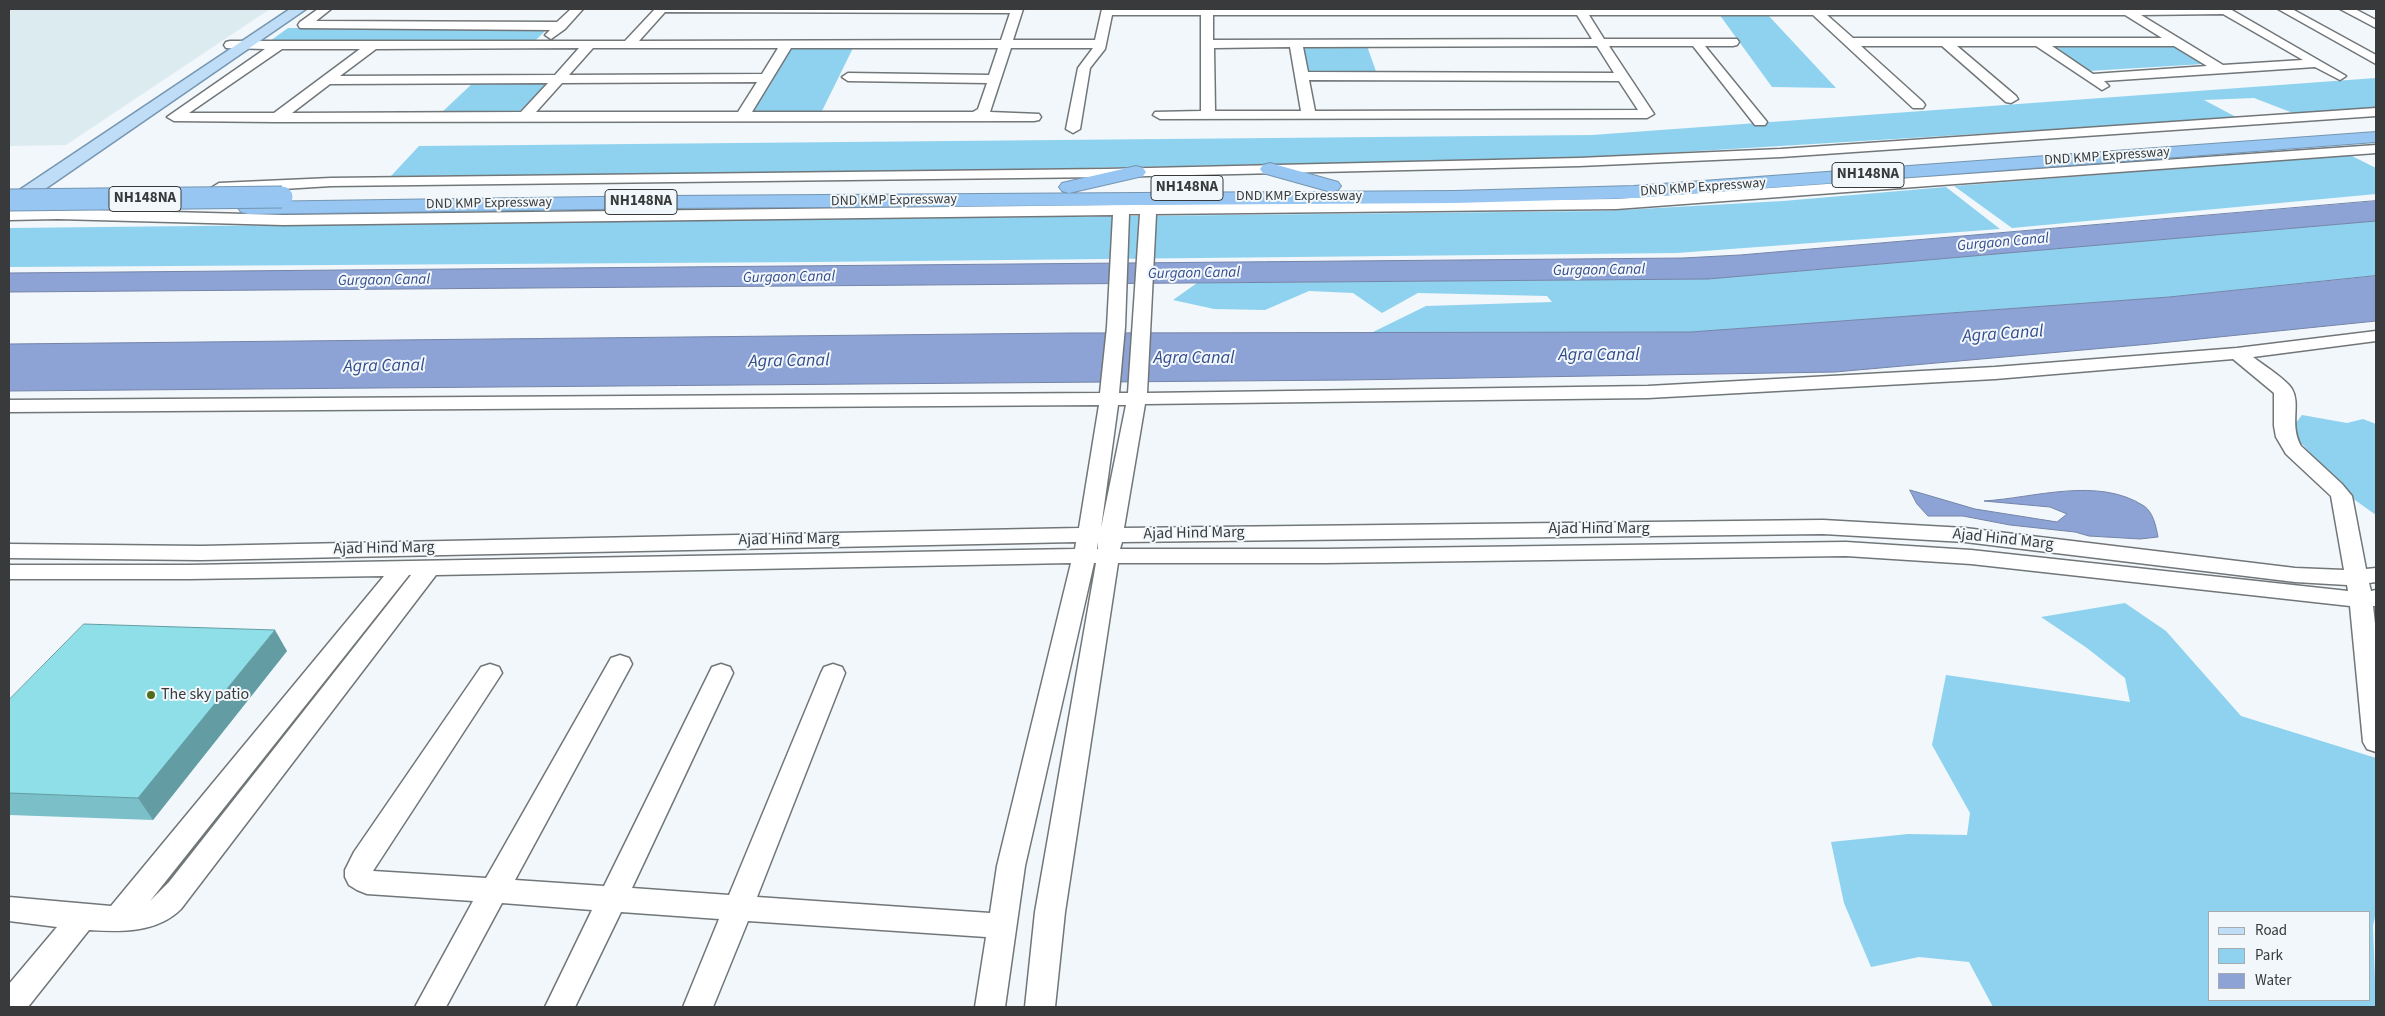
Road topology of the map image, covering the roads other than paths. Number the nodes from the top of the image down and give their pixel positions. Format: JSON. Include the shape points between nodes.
{"nodes":[{"id":1,"x":284,"y":9,"type":"edge"},
{"id":2,"x":299,"y":9,"type":"edge"},
{"id":3,"x":325,"y":9,"type":"edge"},
{"id":4,"x":577,"y":9,"type":"edge"},
{"id":5,"x":662,"y":9,"type":"edge"},
{"id":6,"x":930,"y":9,"type":"edge"},
{"id":7,"x":1016,"y":9,"type":"edge"},
{"id":8,"x":2284,"y":9,"type":"edge"},
{"id":9,"x":2346,"y":9,"type":"edge"},
{"id":10,"x":1284,"y":10,"type":"edge"},
{"id":11,"x":1580,"y":10,"type":"edge"},
{"id":12,"x":1959,"y":10,"type":"edge"},
{"id":13,"x":2048,"y":10,"type":"edge"},
{"id":14,"x":2224,"y":10,"type":"edge"},
{"id":15,"x":2127,"y":11,"type":"junction"},
{"id":16,"x":1207,"y":12,"type":"junction"},
{"id":17,"x":1390,"y":12,"type":"junction"},
{"id":18,"x":1817,"y":12,"type":"junction"},
{"id":19,"x":847,"y":14,"type":"edge"},
{"id":20,"x":1108,"y":14,"type":"edge"},
{"id":21,"x":2376,"y":24,"type":"edge"},
{"id":22,"x":560,"y":26,"type":"junction"},
{"id":23,"x":1397,"y":35,"type":"junction"},
{"id":24,"x":1601,"y":42,"type":"junction"},
{"id":25,"x":1696,"y":42,"type":"junction"},
{"id":26,"x":1733,"y":42,"type":"dead end"},
{"id":27,"x":1850,"y":42,"type":"junction"},
{"id":28,"x":1945,"y":42,"type":"junction"},
{"id":29,"x":2039,"y":42,"type":"junction"},
{"id":30,"x":2177,"y":42,"type":"junction"},
{"id":31,"x":540,"y":44,"type":"junction"},
{"id":32,"x":590,"y":44,"type":"junction"},
{"id":33,"x":629,"y":44,"type":"junction"},
{"id":34,"x":787,"y":44,"type":"junction"},
{"id":35,"x":1004,"y":44,"type":"junction"},
{"id":36,"x":1048,"y":44,"type":"junction"},
{"id":37,"x":1101,"y":44,"type":"junction"},
{"id":38,"x":1207,"y":44,"type":"junction"},
{"id":39,"x":1296,"y":44,"type":"junction"},
{"id":40,"x":230,"y":45,"type":"junction"},
{"id":41,"x":248,"y":45,"type":"junction"},
{"id":42,"x":279,"y":45,"type":"junction"},
{"id":43,"x":373,"y":45,"type":"junction"},
{"id":44,"x":2376,"y":60,"type":"edge"},
{"id":45,"x":2318,"y":63,"type":"junction"},
{"id":46,"x":2220,"y":69,"type":"junction"},
{"id":47,"x":1302,"y":76,"type":"junction"},
{"id":48,"x":2340,"y":76,"type":"dead end"},
{"id":49,"x":848,"y":77,"type":"dead end"},
{"id":50,"x":1623,"y":77,"type":"junction"},
{"id":51,"x":765,"y":78,"type":"junction"},
{"id":52,"x":2092,"y":78,"type":"junction"},
{"id":53,"x":557,"y":79,"type":"junction"},
{"id":54,"x":994,"y":79,"type":"junction"},
{"id":55,"x":325,"y":80,"type":"junction"},
{"id":56,"x":2111,"y":92,"type":"dead end"},
{"id":57,"x":2010,"y":99,"type":"dead end"},
{"id":58,"x":1918,"y":106,"type":"dead end"},
{"id":59,"x":2376,"y":112,"type":"edge"},
{"id":60,"x":743,"y":115,"type":"junction"},
{"id":61,"x":1208,"y":115,"type":"junction"},
{"id":62,"x":1309,"y":115,"type":"junction"},
{"id":63,"x":525,"y":116,"type":"junction"},
{"id":64,"x":976,"y":116,"type":"junction"},
{"id":65,"x":1160,"y":116,"type":"dead end"},
{"id":66,"x":1034,"y":117,"type":"dead end"},
{"id":67,"x":276,"y":118,"type":"junction"},
{"id":68,"x":1760,"y":122,"type":"dead end"},
{"id":69,"x":2376,"y":126,"type":"edge"},
{"id":70,"x":1073,"y":129,"type":"dead end"},
{"id":71,"x":2376,"y":136,"type":"edge"},
{"id":72,"x":2376,"y":148,"type":"edge"},
{"id":73,"x":1270,"y":170,"type":"junction"},
{"id":74,"x":1136,"y":172,"type":"junction"},
{"id":75,"x":1331,"y":186,"type":"junction"},
{"id":76,"x":1058,"y":189,"type":"junction"},
{"id":77,"x":9,"y":191,"type":"edge"},
{"id":78,"x":29,"y":191,"type":"junction"},
{"id":79,"x":1266,"y":198,"type":"junction"},
{"id":80,"x":9,"y":200,"type":"edge"},
{"id":81,"x":276,"y":202,"type":"junction"},
{"id":82,"x":9,"y":205,"type":"edge"},
{"id":83,"x":1241,"y":208,"type":"junction"},
{"id":84,"x":9,"y":210,"type":"edge"},
{"id":85,"x":1148,"y":210,"type":"junction"},
{"id":86,"x":1121,"y":211,"type":"junction"},
{"id":87,"x":9,"y":215,"type":"edge"},
{"id":88,"x":1116,"y":322,"type":"junction"},
{"id":89,"x":1143,"y":323,"type":"junction"},
{"id":90,"x":2376,"y":336,"type":"edge"},
{"id":91,"x":2237,"y":353,"type":"junction"},
{"id":92,"x":1138,"y":393,"type":"junction"},
{"id":93,"x":1109,"y":394,"type":"junction"},
{"id":94,"x":9,"y":406,"type":"edge"},
{"id":95,"x":1098,"y":546,"type":"junction"},
{"id":96,"x":9,"y":551,"type":"edge"},
{"id":97,"x":403,"y":568,"type":"junction"},
{"id":98,"x":430,"y":568,"type":"junction"},
{"id":99,"x":9,"y":572,"type":"edge"},
{"id":100,"x":2367,"y":588,"type":"edge"},
{"id":101,"x":2371,"y":647,"type":"edge"},
{"id":102,"x":620,"y":664,"type":"dead end"},
{"id":103,"x":490,"y":673,"type":"dead end"},
{"id":104,"x":721,"y":673,"type":"dead end"},
{"id":105,"x":833,"y":673,"type":"dead end"},
{"id":106,"x":2374,"y":707,"type":"edge"},
{"id":107,"x":2376,"y":742,"type":"edge"},
{"id":108,"x":493,"y":892,"type":"junction"},
{"id":109,"x":613,"y":899,"type":"junction"},
{"id":110,"x":738,"y":908,"type":"junction"},
{"id":111,"x":9,"y":909,"type":"edge"},
{"id":112,"x":83,"y":916,"type":"junction"},
{"id":113,"x":119,"y":918,"type":"junction"},
{"id":114,"x":1003,"y":926,"type":"junction"},
{"id":115,"x":9,"y":1007,"type":"edge"},
{"id":116,"x":430,"y":1007,"type":"edge"},
{"id":117,"x":560,"y":1007,"type":"edge"},
{"id":118,"x":698,"y":1007,"type":"edge"},
{"id":119,"x":990,"y":1007,"type":"edge"},
{"id":120,"x":1040,"y":1007,"type":"edge"}],
"edges":[{"from":1,"to":40,"type":"main road"},
{"from":2,"to":41,"type":"main road"},
{"from":3,"to":22,"type":"street","via":[[304,25]]},
{"from":4,"to":22,"type":"street"},
{"from":5,"to":19,"type":"street"},
{"from":5,"to":33,"type":"street"},
{"from":6,"to":7,"type":"street"},
{"from":6,"to":19,"type":"street"},
{"from":7,"to":35,"type":"street"},
{"from":8,"to":44,"type":"street"},
{"from":9,"to":21,"type":"street"},
{"from":10,"to":16,"type":"street"},
{"from":10,"to":17,"type":"street"},
{"from":11,"to":17,"type":"street"},
{"from":11,"to":18,"type":"street"},
{"from":11,"to":24,"type":"street"},
{"from":12,"to":13,"type":"street"},
{"from":12,"to":18,"type":"street"},
{"from":13,"to":15,"type":"street"},
{"from":14,"to":15,"type":"street"},
{"from":14,"to":45,"type":"street"},
{"from":15,"to":30,"type":"street"},
{"from":16,"to":20,"type":"street"},
{"from":16,"to":38,"type":"street"},
{"from":17,"to":23,"type":"street"},
{"from":18,"to":27,"type":"street"},
{"from":20,"to":36,"type":"street","via":[[1090,32]]},
{"from":20,"to":37,"type":"street"},
{"from":22,"to":31,"type":"street"},
{"from":23,"to":24,"type":"street"},
{"from":23,"to":39,"type":"street"},
{"from":24,"to":25,"type":"street"},
{"from":24,"to":50,"type":"street"},
{"from":25,"to":26,"type":"street"},
{"from":25,"to":68,"type":"street"},
{"from":27,"to":28,"type":"street"},
{"from":27,"to":58,"type":"street"},
{"from":28,"to":29,"type":"street"},
{"from":28,"to":57,"type":"street"},
{"from":29,"to":30,"type":"street"},
{"from":29,"to":52,"type":"street"},
{"from":30,"to":46,"type":"street"},
{"from":31,"to":32,"type":"street"},
{"from":31,"to":43,"type":"street"},
{"from":32,"to":33,"type":"street"},
{"from":32,"to":53,"type":"street"},
{"from":33,"to":34,"type":"street"},
{"from":34,"to":35,"type":"street","via":[[835,40]]},
{"from":34,"to":51,"type":"street"},
{"from":35,"to":36,"type":"street"},
{"from":35,"to":54,"type":"street"},
{"from":36,"to":37,"type":"street"},
{"from":37,"to":70,"type":"street","via":[[1084,68]]},
{"from":38,"to":39,"type":"street"},
{"from":38,"to":61,"type":"street"},
{"from":39,"to":47,"type":"street"},
{"from":40,"to":41,"type":"street"},
{"from":40,"to":77,"type":"main road"},
{"from":41,"to":42,"type":"street"},
{"from":41,"to":78,"type":"main road"},
{"from":42,"to":43,"type":"street"},
{"from":42,"to":67,"type":"street","via":[[174,117]]},
{"from":43,"to":55,"type":"street"},
{"from":45,"to":46,"type":"street"},
{"from":45,"to":48,"type":"street"},
{"from":46,"to":52,"type":"street"},
{"from":47,"to":50,"type":"street"},
{"from":47,"to":62,"type":"street"},
{"from":49,"to":54,"type":"street"},
{"from":50,"to":62,"type":"street","via":[[1647,114]]},
{"from":51,"to":53,"type":"street"},
{"from":51,"to":60,"type":"street"},
{"from":52,"to":56,"type":"street"},
{"from":53,"to":55,"type":"street"},
{"from":53,"to":63,"type":"street"},
{"from":54,"to":64,"type":"street","via":[[984,111]]},
{"from":55,"to":67,"type":"street"},
{"from":59,"to":73,"type":"street","via":[[1781,154]]},
{"from":60,"to":63,"type":"street"},
{"from":60,"to":64,"type":"street"},
{"from":61,"to":62,"type":"street"},
{"from":61,"to":65,"type":"street"},
{"from":63,"to":67,"type":"street"},
{"from":64,"to":66,"type":"street"},
{"from":69,"to":75,"type":"highway","name":"DND KMP Expressway","number":"NH148NA","via":[[1627,183]]},
{"from":71,"to":79,"type":"highway","name":"DND KMP Expressway","number":"NH148NA","via":[[1634,192]]},
{"from":72,"to":83,"type":"street","via":[[1616,204]]},
{"from":73,"to":74,"type":"street"},
{"from":73,"to":75,"type":"highway"},
{"from":74,"to":76,"type":"highway"},
{"from":74,"to":78,"type":"street","via":[[331,182],[235,188]]},
{"from":75,"to":76,"type":"highway","name":"DND KMP Expressway","number":"NH148NA"},
{"from":76,"to":81,"type":"highway","name":"DND KMP Expressway","number":"NH148NA"},
{"from":77,"to":78,"type":"street"},
{"from":78,"to":82,"type":"main road"},
{"from":79,"to":81,"type":"highway","name":"DND KMP Expressway","number":"NH148NA"},
{"from":79,"to":83,"type":"highway"},
{"from":80,"to":81,"type":"highway","name":"DND KMP Expressway","number":"NH148NA","bridge":true},
{"from":81,"to":84,"type":"highway","name":"DND KMP Expressway","number":"NH148NA"},
{"from":83,"to":85,"type":"street"},
{"from":85,"to":86,"type":"street"},
{"from":85,"to":89,"type":"street"},
{"from":86,"to":87,"type":"street","via":[[283,220]]},
{"from":86,"to":88,"type":"street"},
{"from":88,"to":89,"type":"street"},
{"from":88,"to":93,"type":"street"},
{"from":89,"to":92,"type":"street"},
{"from":90,"to":91,"type":"street"},
{"from":91,"to":92,"type":"street","via":[[1995,373],[1648,392]]},
{"from":91,"to":100,"type":"street","via":[[2283,390],[2286,396],[2283,425],[2288,442],[2341,496]]},
{"from":92,"to":93,"type":"street"},
{"from":92,"to":95,"type":"street"},
{"from":93,"to":94,"type":"street"},
{"from":93,"to":95,"type":"street"},
{"from":95,"to":96,"type":"street","name":"Ajad Hind Marg"},
{"from":95,"to":98,"type":"street"},
{"from":95,"to":100,"type":"street","via":[[1325,556],[1846,549]]},
{"from":95,"to":114,"type":"street","via":[[1012,866]]},
{"from":95,"to":120,"type":"street"},
{"from":97,"to":98,"type":"street"},
{"from":97,"to":99,"type":"street"},
{"from":97,"to":113,"type":"street"},
{"from":98,"to":113,"type":"street","via":[[173,898],[158,911],[135,919]]},
{"from":100,"to":101,"type":"street"},
{"from":101,"to":106,"type":"street"},
{"from":102,"to":108,"type":"street"},
{"from":103,"to":108,"type":"street","via":[[359,870],[359,877],[367,882]]},
{"from":104,"to":109,"type":"street"},
{"from":105,"to":110,"type":"street"},
{"from":106,"to":107,"type":"street"},
{"from":108,"to":109,"type":"street"},
{"from":108,"to":116,"type":"street"},
{"from":109,"to":110,"type":"street"},
{"from":109,"to":117,"type":"street"},
{"from":110,"to":114,"type":"street"},
{"from":110,"to":118,"type":"street"},
{"from":111,"to":112,"type":"street"},
{"from":112,"to":113,"type":"street"},
{"from":112,"to":115,"type":"street"},
{"from":114,"to":119,"type":"street"}]}
